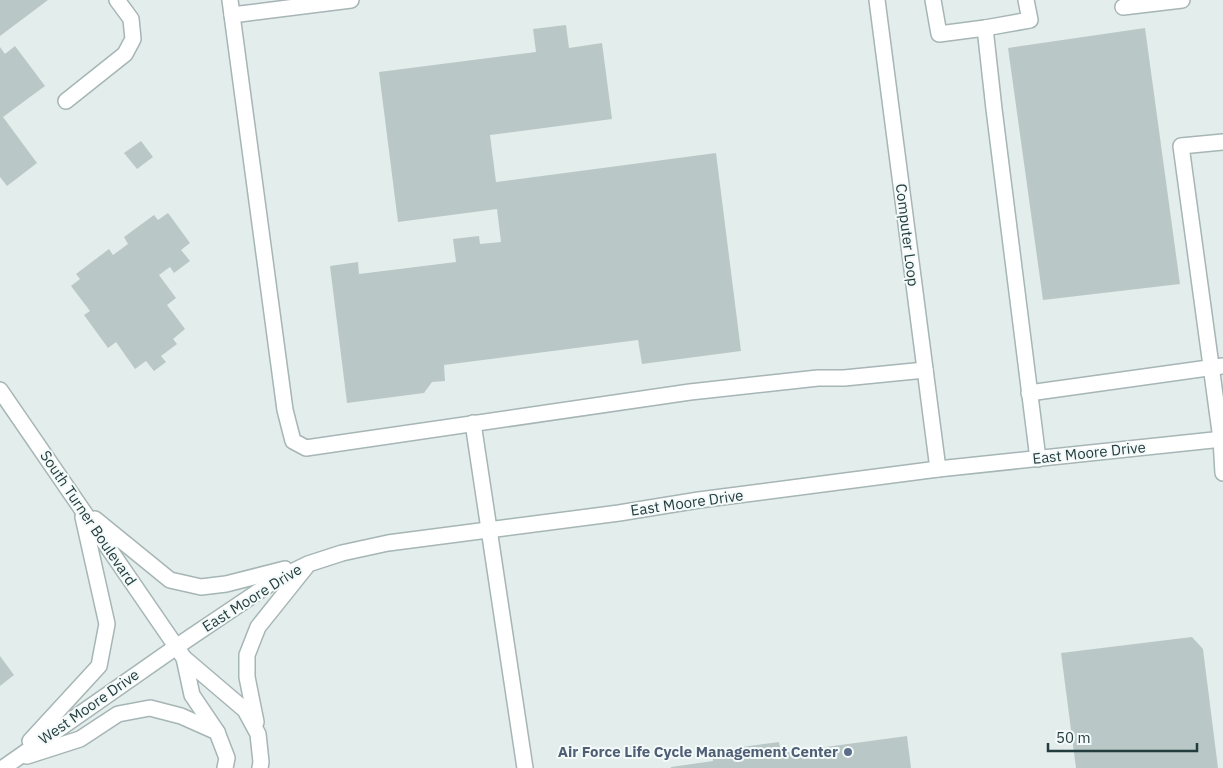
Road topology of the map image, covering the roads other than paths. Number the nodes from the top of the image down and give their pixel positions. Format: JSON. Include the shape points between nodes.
{"nodes":[{"id":1,"x":117,"y":0,"type":"edge"},
{"id":2,"x":230,"y":0,"type":"edge"},
{"id":3,"x":350,"y":0,"type":"edge"},
{"id":4,"x":877,"y":0,"type":"edge"},
{"id":5,"x":933,"y":0,"type":"edge"},
{"id":6,"x":1026,"y":0,"type":"edge"},
{"id":7,"x":1182,"y":0,"type":"edge"},
{"id":8,"x":1123,"y":7,"type":"dead end"},
{"id":9,"x":232,"y":15,"type":"junction"},
{"id":10,"x":985,"y":28,"type":"junction"},
{"id":11,"x":66,"y":101,"type":"dead end"},
{"id":12,"x":1223,"y":142,"type":"edge"},
{"id":13,"x":1217,"y":366,"type":"edge"},
{"id":14,"x":925,"y":370,"type":"junction"},
{"id":15,"x":0,"y":390,"type":"edge"},
{"id":16,"x":1029,"y":393,"type":"junction"},
{"id":17,"x":473,"y":423,"type":"junction"},
{"id":18,"x":1222,"y":439,"type":"edge"},
{"id":19,"x":1038,"y":458,"type":"junction"},
{"id":20,"x":938,"y":469,"type":"junction"},
{"id":21,"x":1223,"y":473,"type":"edge"},
{"id":22,"x":81,"y":508,"type":"junction"},
{"id":23,"x":488,"y":530,"type":"junction"},
{"id":24,"x":308,"y":564,"type":"junction"},
{"id":25,"x":180,"y":652,"type":"junction"},
{"id":26,"x":217,"y":732,"type":"junction"},
{"id":27,"x":258,"y":734,"type":"junction"},
{"id":28,"x":7,"y":764,"type":"edge"},
{"id":29,"x":225,"y":768,"type":"edge"},
{"id":30,"x":260,"y":768,"type":"edge"},
{"id":31,"x":525,"y":768,"type":"edge"}],
"edges":[{"from":1,"to":11,"type":"street","via":[[131,19],[133,39],[125,54]]},
{"from":2,"to":9,"type":"street"},
{"from":3,"to":9,"type":"street"},
{"from":4,"to":14,"type":"street","name":"Computer Loop"},
{"from":5,"to":10,"type":"street","via":[[939,34]]},
{"from":6,"to":10,"type":"street","via":[[1030,20]]},
{"from":7,"to":8,"type":"street"},
{"from":9,"to":17,"type":"street","via":[[285,410],[293,441],[306,448]]},
{"from":10,"to":16,"type":"street"},
{"from":12,"to":13,"type":"street","via":[[1181,146]]},
{"from":13,"to":16,"type":"street"},
{"from":13,"to":18,"type":"street"},
{"from":14,"to":17,"type":"street","via":[[690,392]]},
{"from":14,"to":20,"type":"street","name":"Computer Loop"},
{"from":15,"to":22,"type":"street","name":"South Turner Boulevard"},
{"from":16,"to":19,"type":"street"},
{"from":17,"to":23,"type":"street"},
{"from":18,"to":19,"type":"street","name":"East Moore Drive"},
{"from":18,"to":21,"type":"street"},
{"from":19,"to":20,"type":"street","name":"East Moore Drive"},
{"from":20,"to":23,"type":"street","name":"East Moore Drive"},
{"from":22,"to":24,"type":"street","via":[[170,580],[201,587]]},
{"from":22,"to":25,"type":"street","name":"South Turner Boulevard"},
{"from":22,"to":28,"type":"street","via":[[108,624],[99,666]]},
{"from":23,"to":24,"type":"street","name":"East Moore Drive","via":[[388,544]]},
{"from":23,"to":31,"type":"street"},
{"from":24,"to":25,"type":"street","name":"East Moore Drive","via":[[277,579]]},
{"from":24,"to":27,"type":"street","via":[[258,627],[247,655],[247,677]]},
{"from":25,"to":26,"type":"street","via":[[192,695]]},
{"from":25,"to":27,"type":"street","via":[[245,710]]},
{"from":25,"to":28,"type":"street","name":"West Moore Drive"},
{"from":26,"to":28,"type":"street","via":[[181,716],[150,708],[118,714],[80,739]]},
{"from":26,"to":29,"type":"street","via":[[227,758]]},
{"from":27,"to":30,"type":"street"}]}
